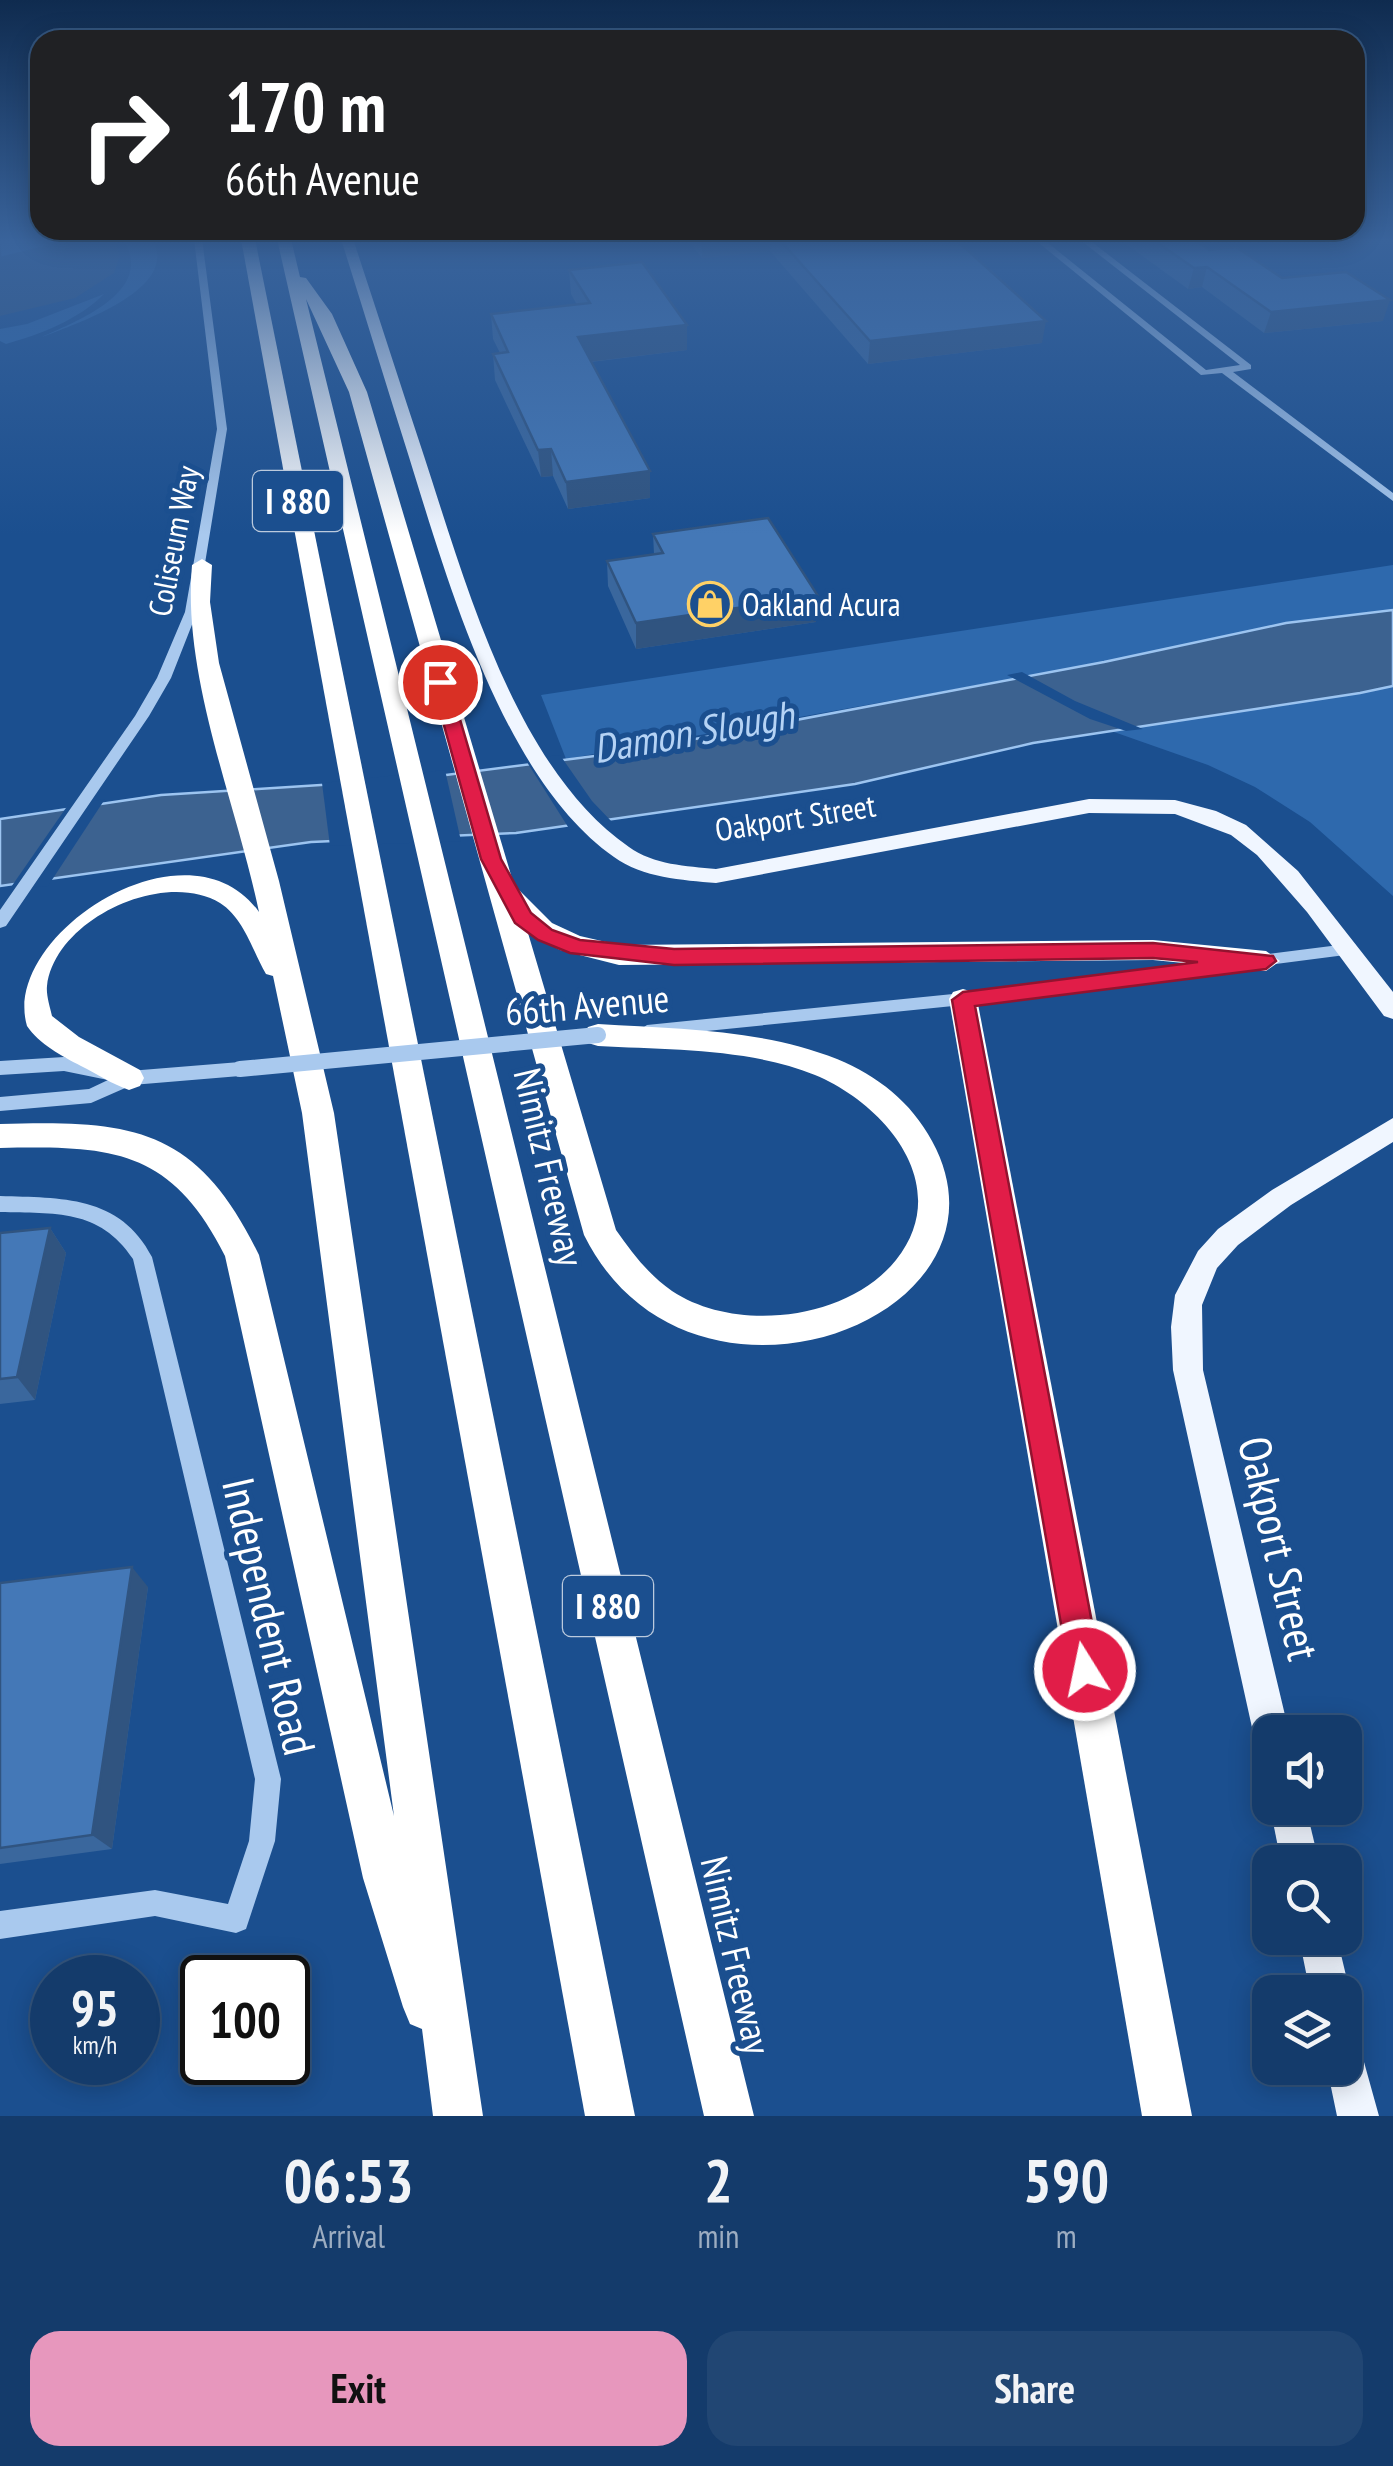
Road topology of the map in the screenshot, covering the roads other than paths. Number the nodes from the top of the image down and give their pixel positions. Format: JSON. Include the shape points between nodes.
{"nodes":[{"id":1,"x":213,"y":338,"type":"edge"},
{"id":2,"x":267,"y":338,"type":"edge"},
{"id":3,"x":307,"y":338,"type":"edge"},
{"id":4,"x":334,"y":338,"type":"edge"},
{"id":5,"x":379,"y":338,"type":"edge"},
{"id":6,"x":1160,"y":338,"type":"edge"},
{"id":7,"x":1211,"y":338,"type":"edge"},
{"id":8,"x":1224,"y":370,"type":"junction"},
{"id":9,"x":1393,"y":498,"type":"edge"},
{"id":10,"x":202,"y":565,"type":"junction"},
{"id":11,"x":491,"y":859,"type":"junction"},
{"id":12,"x":0,"y":922,"type":"edge"},
{"id":13,"x":1347,"y":950,"type":"junction"},
{"id":14,"x":1266,"y":961,"type":"junction"},
{"id":15,"x":294,"y":1000,"type":"junction"},
{"id":16,"x":963,"y":1000,"type":"junction"},
{"id":17,"x":1393,"y":1010,"type":"edge"},
{"id":18,"x":598,"y":1035,"type":"junction"},
{"id":19,"x":0,"y":1068,"type":"edge"},
{"id":20,"x":129,"y":1078,"type":"junction"},
{"id":21,"x":0,"y":1104,"type":"edge"},
{"id":22,"x":1393,"y":1128,"type":"edge"},
{"id":23,"x":0,"y":1136,"type":"edge"},
{"id":24,"x":0,"y":1204,"type":"edge"},
{"id":25,"x":1267,"y":1715,"type":"edge"},
{"id":26,"x":0,"y":1925,"type":"edge"},
{"id":27,"x":1351,"y":2085,"type":"edge"},
{"id":28,"x":456,"y":2103,"type":"edge"},
{"id":29,"x":610,"y":2116,"type":"edge"},
{"id":30,"x":729,"y":2116,"type":"edge"},
{"id":31,"x":1167,"y":2116,"type":"edge"},
{"id":32,"x":1358,"y":2116,"type":"edge"}],
"edges":[{"from":1,"to":10,"type":"street","name":"Coliseum Way","via":[[222,429]]},
{"from":2,"to":29,"type":"highway","number":"I 880"},
{"from":3,"to":30,"type":"highway","name":"Nimitz Freeway","number":"I 880"},
{"from":4,"to":11,"type":"highway","via":[[358,392]]},
{"from":5,"to":13,"type":"main road","name":"Oakport Street","via":[[464,602],[536,750],[599,836],[646,865],[716,876],[1089,806],[1169,805],[1242,830],[1272,852]]},
{"from":6,"to":8,"type":"street","via":[[1204,373]]},
{"from":7,"to":8,"type":"street","via":[[1248,366]]},
{"from":8,"to":9,"type":"street"},
{"from":10,"to":12,"type":"street","name":"Coliseum Way","via":[[164,678]]},
{"from":10,"to":15,"type":"highway","via":[[208,663]]},
{"from":11,"to":14,"type":"highway","via":[[523,918],[545,935],[619,955],[1153,950]]},
{"from":11,"to":18,"type":"highway","via":[[601,1235],[632,1279],[686,1316],[773,1330],[804,1329],[857,1312],[908,1272],[928,1228],[932,1181],[917,1138],[869,1088],[824,1066],[738,1044]]},
{"from":13,"to":14,"type":"street","name":"66th Avenue"},
{"from":13,"to":17,"type":"main road","name":"Oakport Street"},
{"from":14,"to":16,"type":"street","name":"66th Avenue"},
{"from":15,"to":20,"type":"highway","via":[[246,913],[228,896],[164,882],[94,900],[40,941],[26,966],[26,993],[48,1030]]},
{"from":15,"to":28,"type":"highway","via":[[318,1112]]},
{"from":16,"to":18,"type":"street","name":"66th Avenue"},
{"from":16,"to":31,"type":"highway"},
{"from":18,"to":20,"type":"street","name":"66th Avenue","bridge":true},
{"from":19,"to":20,"type":"street","name":"66th Avenue","via":[[64,1064]]},
{"from":20,"to":21,"type":"street","name":"66th Avenue","via":[[92,1096]]},
{"from":22,"to":25,"type":"main road","name":"Oakport Street","via":[[1238,1229],[1210,1254],[1192,1288],[1188,1370]]},
{"from":23,"to":28,"type":"highway","via":[[90,1136],[142,1147],[184,1167],[228,1222],[242,1255],[386,1878]]},
{"from":24,"to":26,"type":"street","name":"Independent Road","via":[[105,1216],[128,1231],[142,1257],[268,1780],[262,1841],[236,1919],[155,1903]]},
{"from":27,"to":32,"type":"main road"}]}
